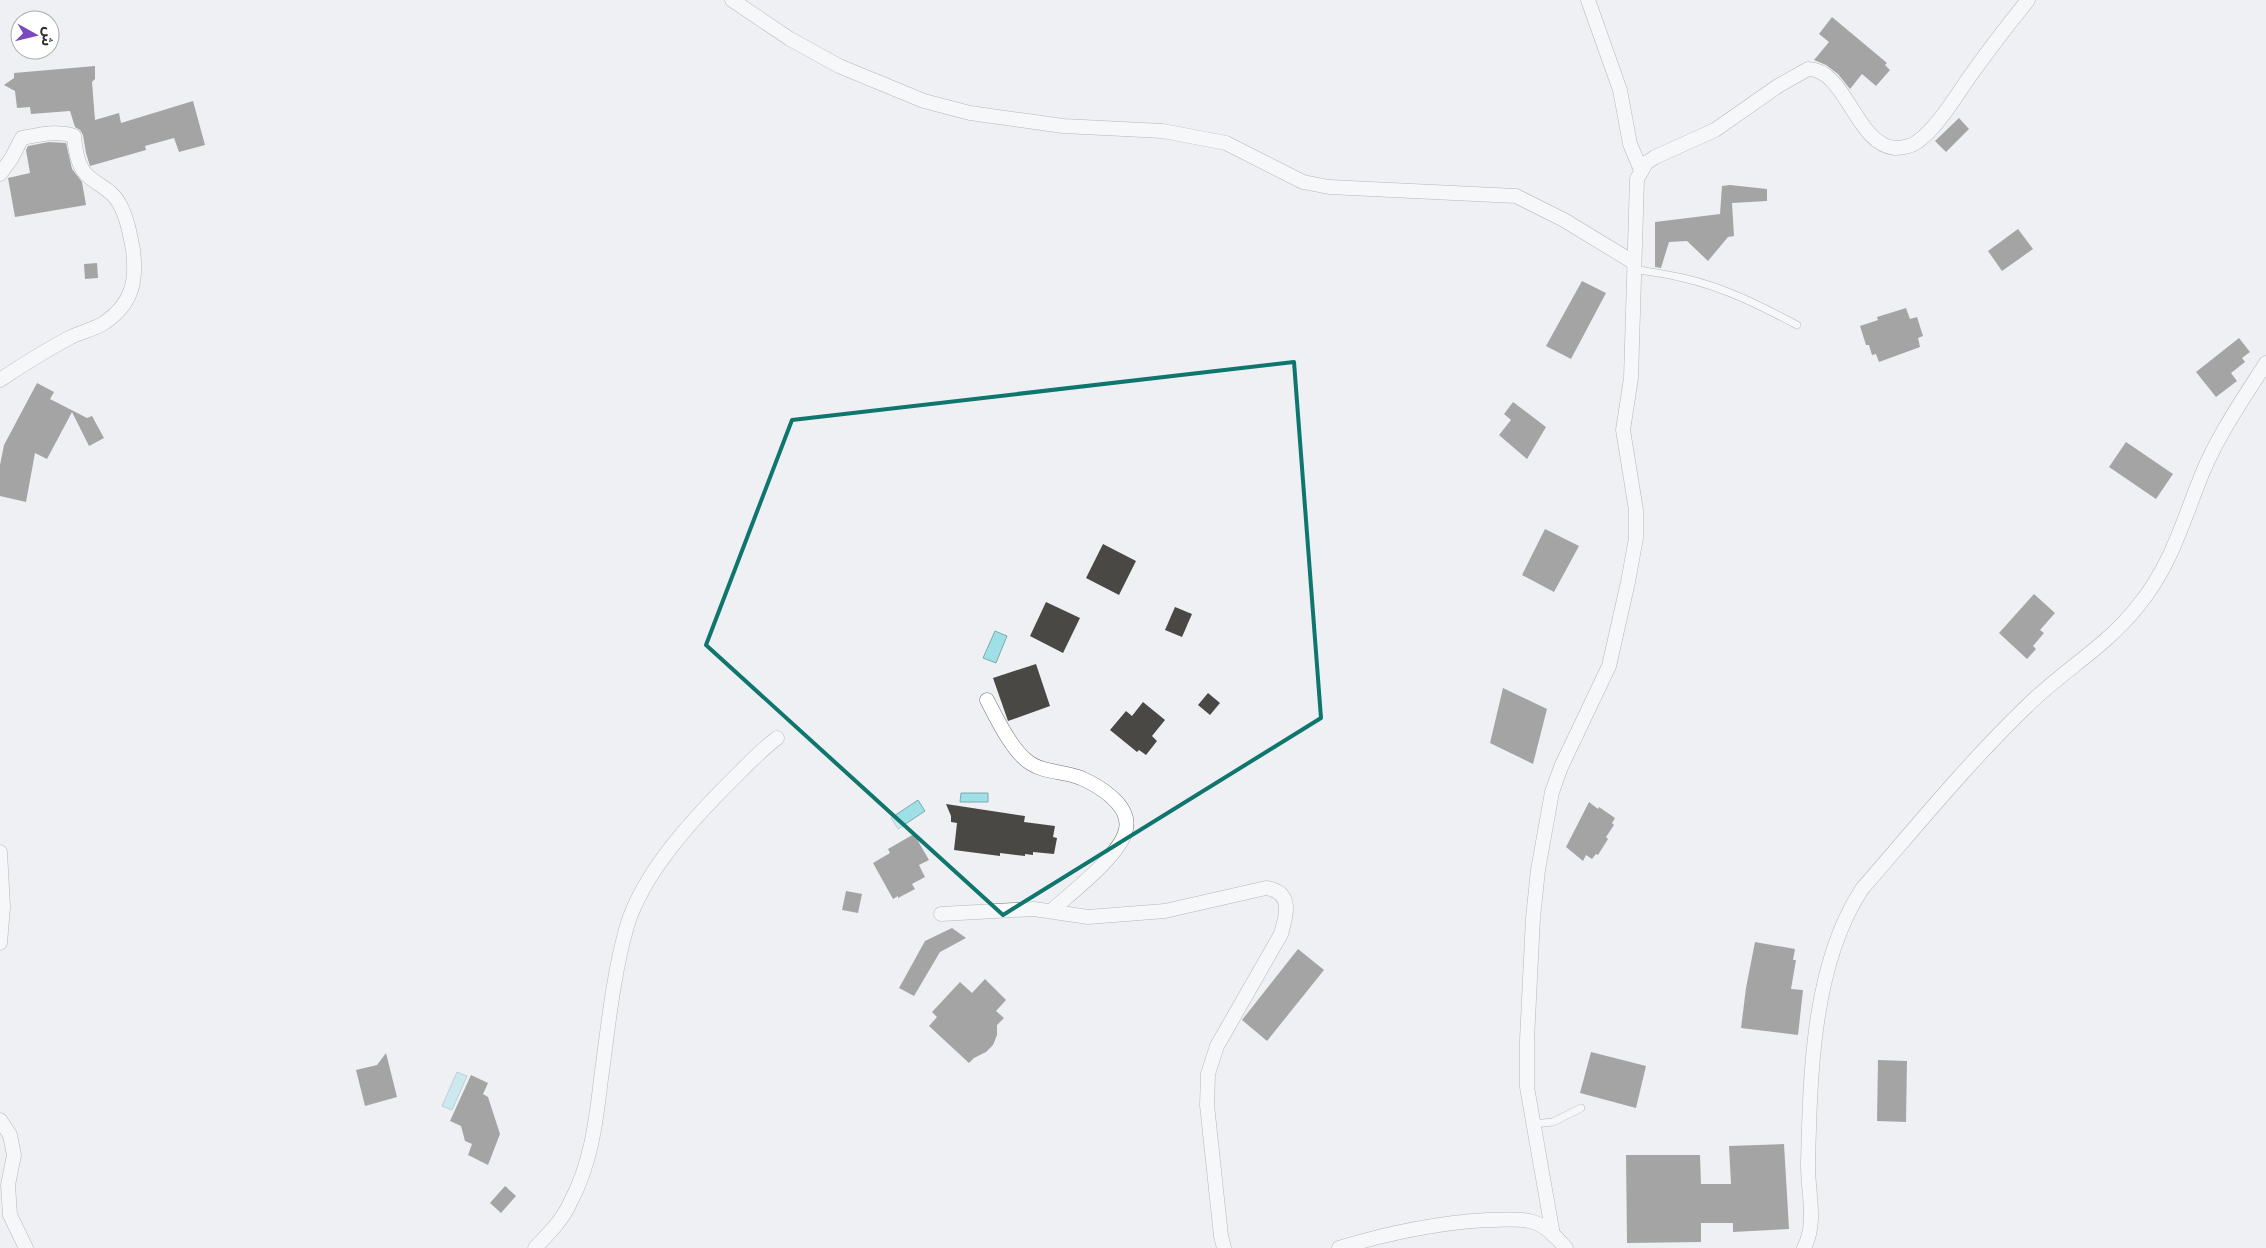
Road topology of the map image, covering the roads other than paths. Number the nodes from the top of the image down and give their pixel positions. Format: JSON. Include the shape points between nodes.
{"nodes":[{"id":1,"x":732,"y":0,"type":"edge"},
{"id":2,"x":1588,"y":0,"type":"edge"},
{"id":3,"x":2028,"y":0,"type":"edge"},
{"id":4,"x":1642,"y":170,"type":"junction"},
{"id":5,"x":0,"y":174,"type":"edge"},
{"id":6,"x":1633,"y":266,"type":"junction"},
{"id":7,"x":1797,"y":325,"type":"dead end"},
{"id":8,"x":2266,"y":363,"type":"edge"},
{"id":9,"x":0,"y":380,"type":"edge"},
{"id":10,"x":987,"y":700,"type":"dead end"},
{"id":11,"x":777,"y":738,"type":"dead end"},
{"id":12,"x":0,"y":852,"type":"edge"},
{"id":13,"x":1052,"y":910,"type":"junction"},
{"id":14,"x":942,"y":914,"type":"dead end"},
{"id":15,"x":0,"y":943,"type":"edge"},
{"id":16,"x":1581,"y":1108,"type":"dead end"},
{"id":17,"x":0,"y":1120,"type":"edge"},
{"id":18,"x":1534,"y":1124,"type":"junction"},
{"id":19,"x":1553,"y":1235,"type":"junction"},
{"id":20,"x":26,"y":1248,"type":"edge"},
{"id":21,"x":535,"y":1248,"type":"edge"},
{"id":22,"x":1224,"y":1248,"type":"edge"},
{"id":23,"x":1339,"y":1248,"type":"edge"},
{"id":24,"x":1566,"y":1248,"type":"edge"},
{"id":25,"x":1804,"y":1248,"type":"edge"}],
"edges":[{"from":1,"to":6,"type":"street","via":[[790,39],[839,66],[924,101],[970,113],[1063,126],[1163,132],[1226,143],[1303,182],[1516,196],[1564,220]]},
{"from":2,"to":4,"type":"street","via":[[1620,90],[1630,144]]},
{"from":3,"to":4,"type":"street","via":[[1942,115],[1917,142],[1904,147],[1885,145],[1874,138],[1822,71],[1808,69],[1715,130],[1655,156]]},
{"from":4,"to":6,"type":"street","via":[[1636,194]]},
{"from":5,"to":9,"type":"street","via":[[22,138],[50,134],[74,136],[85,173],[107,188],[119,202],[130,230],[135,268],[133,289],[123,306],[103,323],[27,361]]},
{"from":6,"to":7,"type":"lane","via":[[1716,288],[1751,301]]},
{"from":6,"to":18,"type":"street","via":[[1631,378],[1623,430],[1636,510],[1636,538],[1609,666],[1552,792],[1538,870],[1527,1040],[1527,1088]]},
{"from":8,"to":25,"type":"street","via":[[2202,473],[2183,528],[2158,578],[2139,606],[2099,648],[2046,687],[1949,786],[1851,906],[1821,992],[1811,1102],[1808,1175],[1811,1228]]},
{"from":10,"to":13,"type":"street","via":[[1020,756],[1045,770],[1088,782],[1124,811],[1126,830],[1112,855]]},
{"from":11,"to":21,"type":"street","via":[[696,816],[640,897],[627,925],[608,1020],[592,1143],[582,1178],[570,1205]]},
{"from":12,"to":15,"type":"street","via":[[3,907]]},
{"from":13,"to":14,"type":"street"},
{"from":13,"to":22,"type":"street","via":[[1088,917],[1166,910],[1266,888],[1277,889],[1283,896],[1286,920],[1281,934],[1217,1046],[1208,1074],[1207,1104]]},
{"from":16,"to":18,"type":"lane","via":[[1554,1122]]},
{"from":17,"to":20,"type":"street","via":[[10,1135],[14,1155],[8,1185],[10,1215]]},
{"from":18,"to":19,"type":"street"},
{"from":19,"to":23,"type":"street","via":[[1530,1221],[1509,1219],[1408,1229]]},
{"from":19,"to":24,"type":"street"}]}
